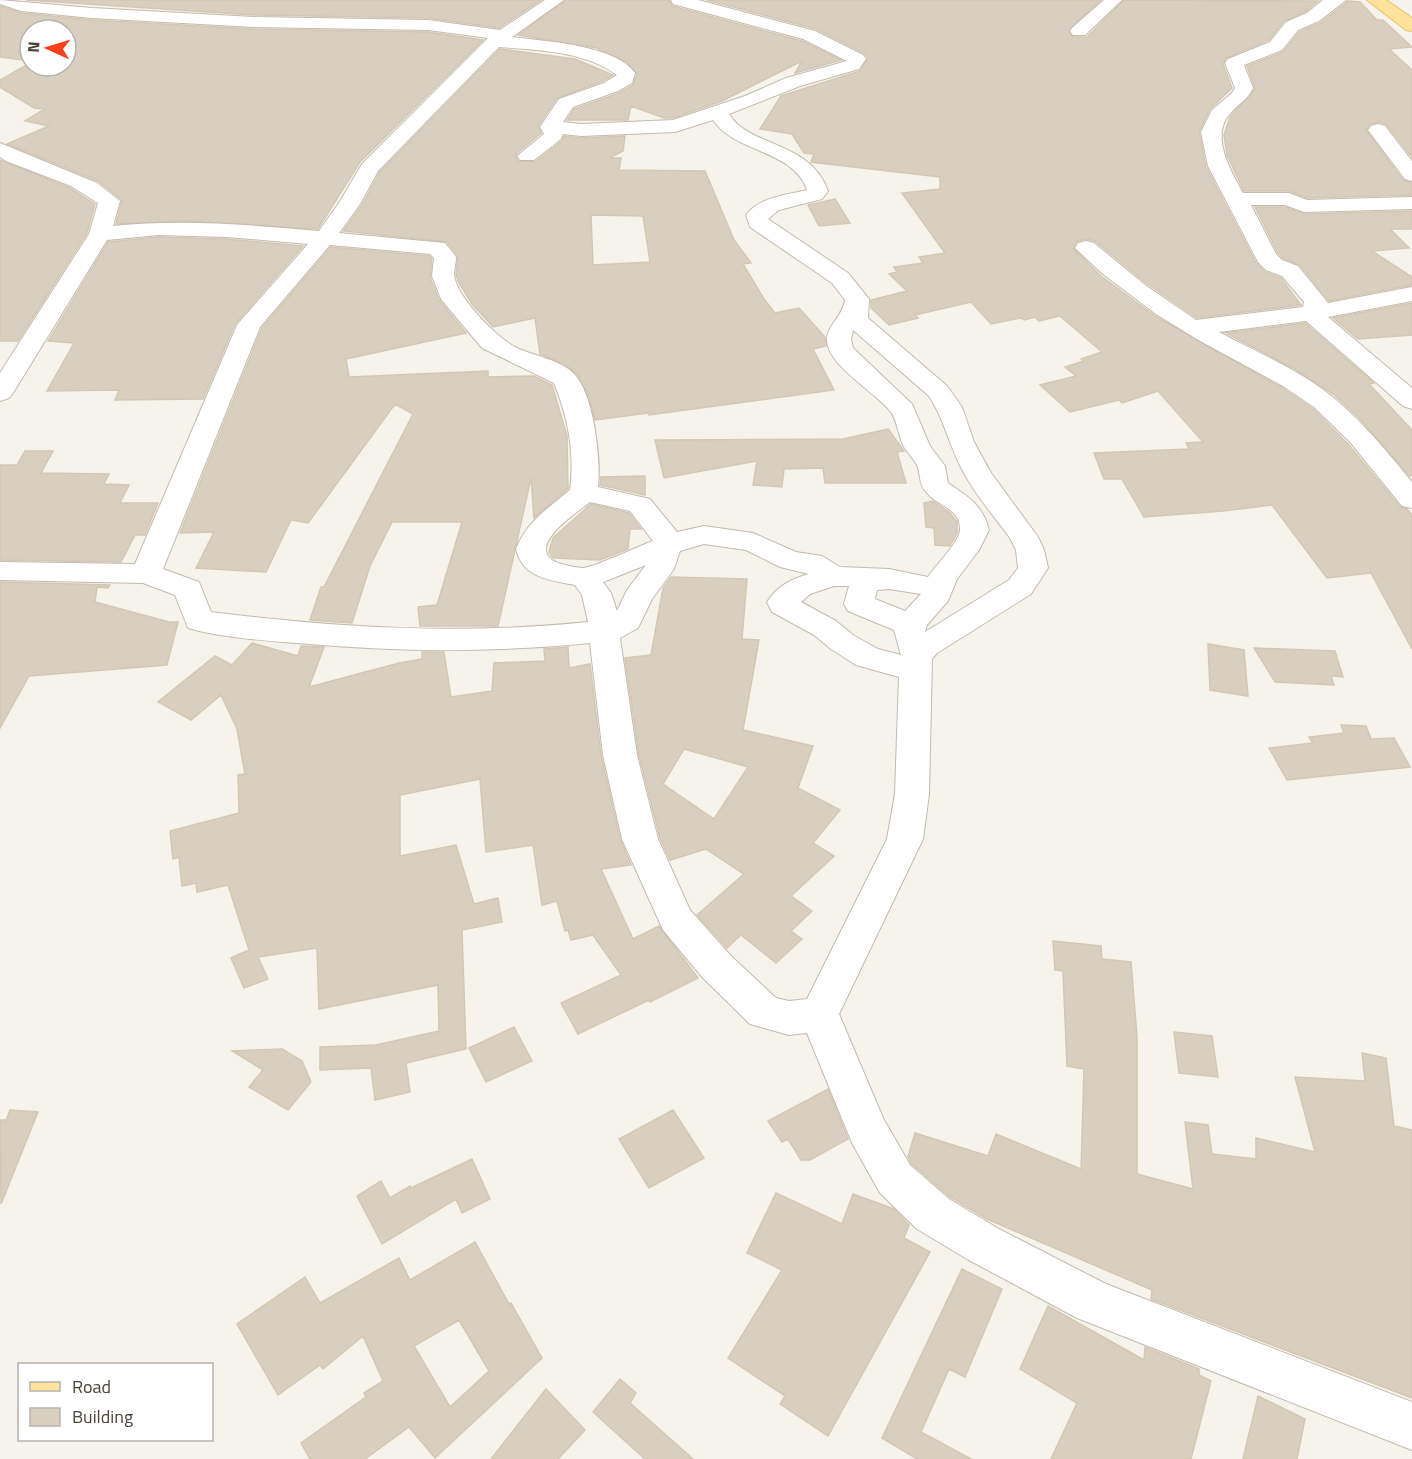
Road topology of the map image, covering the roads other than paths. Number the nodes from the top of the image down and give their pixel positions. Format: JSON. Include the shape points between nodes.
{"nodes":[{"id":1,"x":5,"y":0,"type":"edge"},
{"id":2,"x":556,"y":0,"type":"edge"},
{"id":3,"x":679,"y":0,"type":"edge"},
{"id":4,"x":1114,"y":0,"type":"edge"},
{"id":5,"x":1338,"y":0,"type":"edge"},
{"id":6,"x":1375,"y":0,"type":"edge"},
{"id":7,"x":431,"y":8,"type":"dead end"},
{"id":8,"x":1412,"y":27,"type":"edge"},
{"id":9,"x":1079,"y":31,"type":"dead end"},
{"id":10,"x":495,"y":36,"type":"junction"},
{"id":11,"x":718,"y":112,"type":"junction"},
{"id":12,"x":550,"y":127,"type":"junction"},
{"id":13,"x":1378,"y":130,"type":"dead end"},
{"id":14,"x":0,"y":149,"type":"edge"},
{"id":15,"x":527,"y":156,"type":"dead end"},
{"id":16,"x":1412,"y":176,"type":"edge"},
{"id":17,"x":1236,"y":199,"type":"junction"},
{"id":18,"x":1412,"y":203,"type":"edge"},
{"id":19,"x":100,"y":234,"type":"junction"},
{"id":20,"x":325,"y":238,"type":"junction"},
{"id":21,"x":1086,"y":248,"type":"dead end"},
{"id":22,"x":1412,"y":294,"type":"edge"},
{"id":23,"x":855,"y":313,"type":"junction"},
{"id":24,"x":1312,"y":313,"type":"junction"},
{"id":25,"x":1191,"y":327,"type":"junction"},
{"id":26,"x":0,"y":393,"type":"edge"},
{"id":27,"x":1412,"y":401,"type":"edge"},
{"id":28,"x":584,"y":493,"type":"junction"},
{"id":29,"x":1412,"y":500,"type":"edge"},
{"id":30,"x":668,"y":546,"type":"junction"},
{"id":31,"x":0,"y":571,"type":"edge"},
{"id":32,"x":146,"y":574,"type":"junction"},
{"id":33,"x":830,"y":575,"type":"junction"},
{"id":34,"x":585,"y":578,"type":"junction"},
{"id":35,"x":889,"y":579,"type":"junction"},
{"id":36,"x":929,"y":586,"type":"junction"},
{"id":37,"x":605,"y":631,"type":"junction"},
{"id":38,"x":911,"y":645,"type":"junction"},
{"id":39,"x":819,"y":1014,"type":"junction"},
{"id":40,"x":1412,"y":1426,"type":"edge"}],
"edges":[{"from":1,"to":10,"type":"street","via":[[21,6],[92,13],[254,22],[428,25]]},
{"from":2,"to":10,"type":"street"},
{"from":3,"to":11,"type":"street","via":[[809,35],[857,59],[853,65],[794,82]]},
{"from":4,"to":9,"type":"street"},
{"from":5,"to":17,"type":"street","via":[[1292,26],[1276,46],[1234,63],[1244,88],[1219,114],[1210,132],[1218,166]]},
{"from":6,"to":8,"type":"main road"},
{"from":7,"to":10,"type":"street"},
{"from":10,"to":12,"type":"street","via":[[613,62],[626,73],[626,79],[611,87],[566,103]]},
{"from":10,"to":20,"type":"street","via":[[369,168]]},
{"from":11,"to":12,"type":"street","via":[[675,126],[581,130]]},
{"from":11,"to":23,"type":"street","via":[[725,123],[777,150],[814,179],[818,191],[815,195],[765,208],[756,218],[840,278],[857,299]]},
{"from":12,"to":15,"type":"street","via":[[554,135]]},
{"from":13,"to":16,"type":"street"},
{"from":14,"to":19,"type":"street","via":[[103,195],[109,201]]},
{"from":17,"to":18,"type":"street","via":[[1289,199],[1304,206]]},
{"from":17,"to":24,"type":"street","via":[[1266,257],[1290,271],[1314,299],[1317,304]]},
{"from":19,"to":20,"type":"street","via":[[158,228]]},
{"from":19,"to":26,"type":"street"},
{"from":20,"to":28,"type":"street","via":[[437,248],[445,257],[443,276],[453,299],[491,343],[565,379],[583,437]]},
{"from":20,"to":32,"type":"street","via":[[249,325]]},
{"from":21,"to":25,"type":"street"},
{"from":22,"to":24,"type":"street"},
{"from":23,"to":36,"type":"street","via":[[842,328],[841,349],[850,362],[903,409],[917,446],[931,466],[934,484],[964,506],[972,518],[973,538]]},
{"from":23,"to":38,"type":"street","via":[[869,334],[938,391],[949,407],[970,461],[1024,537],[1034,562],[1020,586],[926,646]]},
{"from":24,"to":25,"type":"street"},
{"from":24,"to":27,"type":"street"},
{"from":25,"to":29,"type":"street","via":[[1279,371],[1322,401],[1363,439]]},
{"from":28,"to":30,"type":"street","via":[[639,505],[662,529]]},
{"from":28,"to":34,"type":"street","via":[[548,519],[531,550],[534,561],[546,569]]},
{"from":30,"to":33,"type":"street","via":[[704,535],[740,539],[790,560],[812,563]]},
{"from":30,"to":34,"type":"street"},
{"from":30,"to":37,"type":"street","via":[[659,569],[638,597],[627,621]]},
{"from":31,"to":32,"type":"street"},
{"from":32,"to":37,"type":"street","via":[[188,590],[199,621],[249,628],[443,642]]},
{"from":33,"to":35,"type":"street"},
{"from":33,"to":38,"type":"street","via":[[794,591],[783,605],[867,657]]},
{"from":34,"to":37,"type":"street","via":[[596,593]]},
{"from":35,"to":36,"type":"street"},
{"from":35,"to":38,"type":"street","via":[[867,582],[859,604]]},
{"from":36,"to":38,"type":"street","via":[[913,587],[902,601]]},
{"from":37,"to":39,"type":"street","via":[[620,755],[639,839],[676,919],[717,967],[764,1012],[789,1018]]},
{"from":38,"to":39,"type":"street","via":[[912,794],[904,839]]},
{"from":39,"to":40,"type":"street","via":[[867,1129],[894,1179],[933,1214],[1093,1302]]}]}
